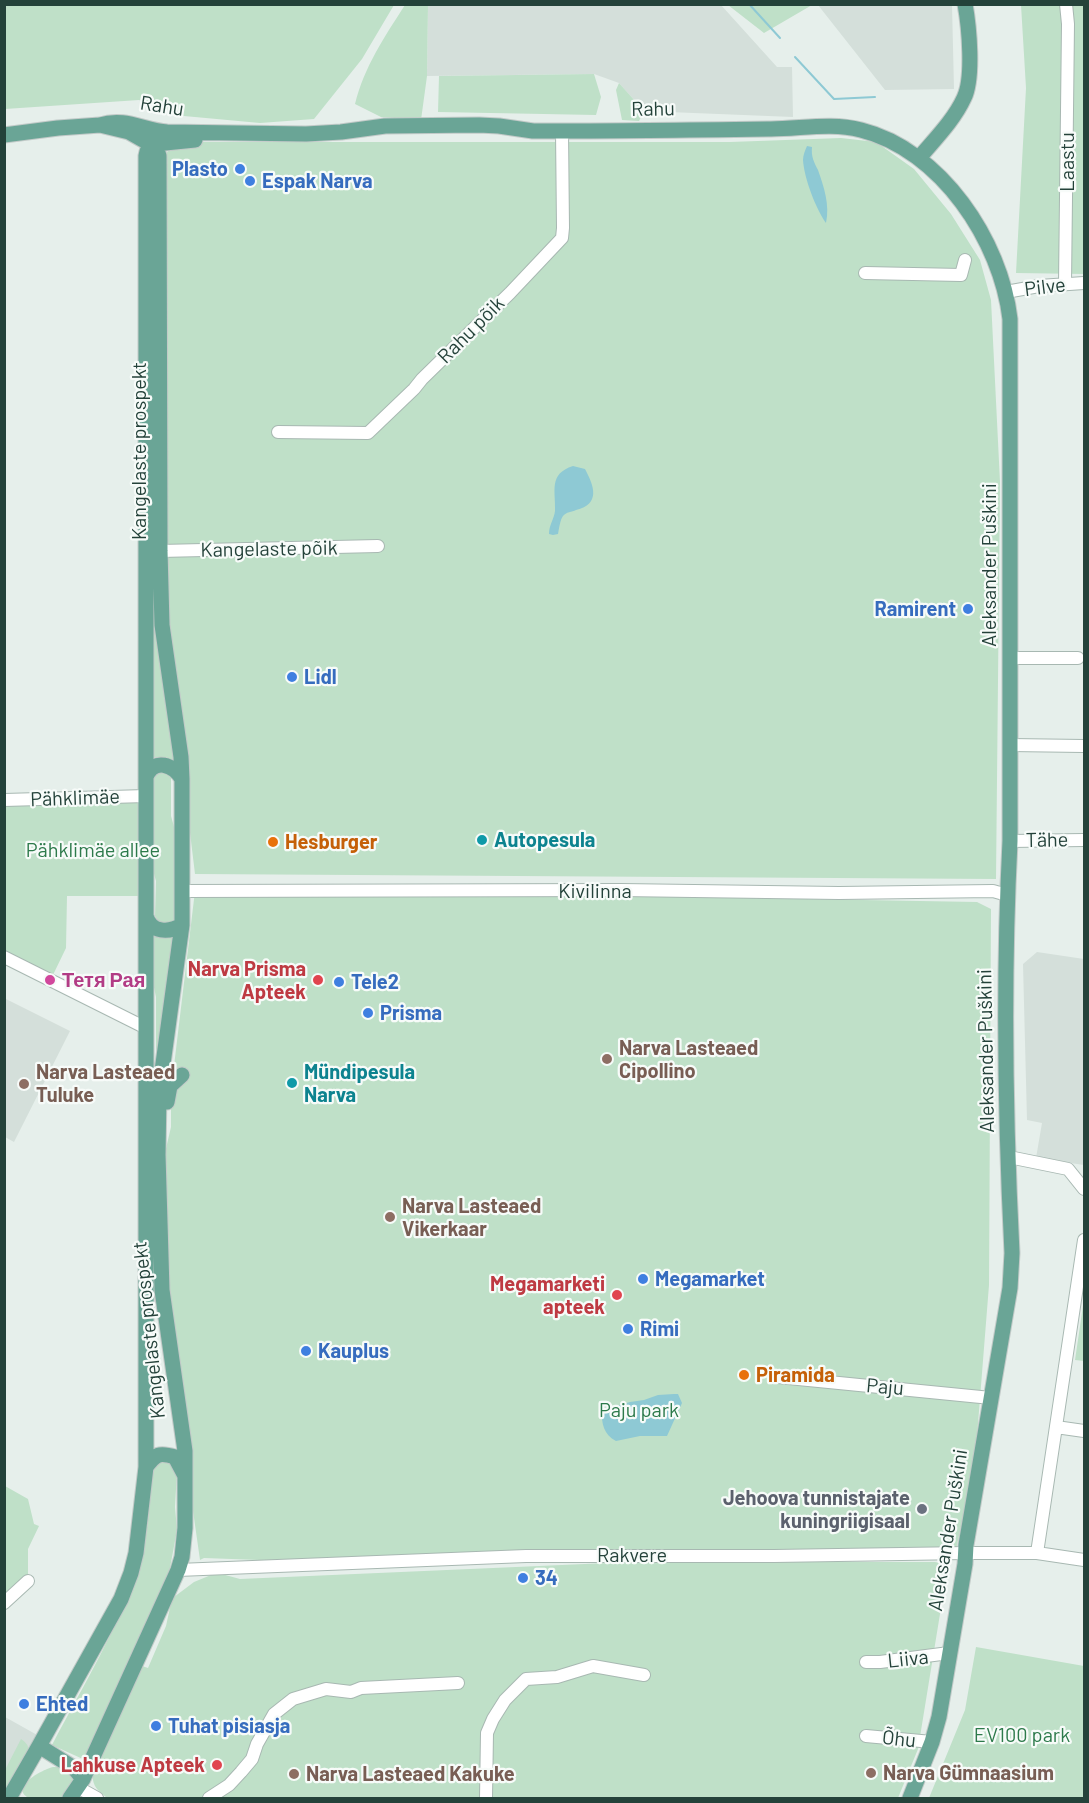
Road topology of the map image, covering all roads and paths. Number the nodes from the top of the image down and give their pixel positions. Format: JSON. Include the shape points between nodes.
{"nodes":[{"id":1,"x":965,"y":4,"type":"edge"},
{"id":2,"x":1066,"y":4,"type":"edge"},
{"id":3,"x":100,"y":125,"type":"junction"},
{"id":4,"x":562,"y":131,"type":"junction"},
{"id":5,"x":941,"y":131,"type":"junction"},
{"id":6,"x":4,"y":135,"type":"edge"},
{"id":7,"x":892,"y":140,"type":"junction"},
{"id":8,"x":158,"y":145,"type":"junction"},
{"id":9,"x":919,"y":158,"type":"junction"},
{"id":10,"x":950,"y":187,"type":"junction"},
{"id":11,"x":965,"y":260,"type":"dead end"},
{"id":12,"x":865,"y":273,"type":"dead end"},
{"id":13,"x":1065,"y":284,"type":"junction"},
{"id":14,"x":1084,"y":284,"type":"edge"},
{"id":15,"x":1006,"y":292,"type":"junction"},
{"id":16,"x":278,"y":432,"type":"dead end"},
{"id":17,"x":378,"y":546,"type":"dead end"},
{"id":18,"x":160,"y":551,"type":"junction"},
{"id":19,"x":1010,"y":658,"type":"junction"},
{"id":20,"x":1078,"y":658,"type":"dead end"},
{"id":21,"x":1010,"y":745,"type":"junction"},
{"id":22,"x":1084,"y":746,"type":"edge"},
{"id":23,"x":146,"y":777,"type":"junction"},
{"id":24,"x":182,"y":779,"type":"junction"},
{"id":25,"x":146,"y":796,"type":"junction"},
{"id":26,"x":4,"y":800,"type":"edge"},
{"id":27,"x":1084,"y":840,"type":"edge"},
{"id":28,"x":1010,"y":841,"type":"junction"},
{"id":29,"x":182,"y":891,"type":"junction"},
{"id":30,"x":1007,"y":895,"type":"junction"},
{"id":31,"x":146,"y":916,"type":"junction"},
{"id":32,"x":182,"y":925,"type":"junction"},
{"id":33,"x":4,"y":957,"type":"edge"},
{"id":34,"x":146,"y":1028,"type":"junction"},
{"id":35,"x":146,"y":1069,"type":"junction"},
{"id":36,"x":162,"y":1072,"type":"junction"},
{"id":37,"x":182,"y":1075,"type":"dead end"},
{"id":38,"x":158,"y":1155,"type":"junction"},
{"id":39,"x":1009,"y":1157,"type":"junction"},
{"id":40,"x":1084,"y":1189,"type":"edge"},
{"id":41,"x":1084,"y":1240,"type":"edge"},
{"id":42,"x":778,"y":1377,"type":"dead end"},
{"id":43,"x":991,"y":1398,"type":"junction"},
{"id":44,"x":1056,"y":1427,"type":"junction"},
{"id":45,"x":1084,"y":1431,"type":"edge"},
{"id":46,"x":146,"y":1467,"type":"junction"},
{"id":47,"x":185,"y":1475,"type":"junction"},
{"id":48,"x":966,"y":1552,"type":"junction"},
{"id":49,"x":1037,"y":1553,"type":"junction"},
{"id":50,"x":1084,"y":1560,"type":"edge"},
{"id":51,"x":178,"y":1570,"type":"junction"},
{"id":52,"x":28,"y":1581,"type":"dead end"},
{"id":53,"x":4,"y":1603,"type":"edge"},
{"id":54,"x":949,"y":1653,"type":"junction"},
{"id":55,"x":866,"y":1662,"type":"dead end"},
{"id":56,"x":644,"y":1675,"type":"dead end"},
{"id":57,"x":458,"y":1683,"type":"dead end"},
{"id":58,"x":866,"y":1736,"type":"dead end"},
{"id":59,"x":932,"y":1743,"type":"junction"},
{"id":60,"x":39,"y":1746,"type":"junction"},
{"id":61,"x":77,"y":1789,"type":"edge"},
{"id":62,"x":16,"y":1794,"type":"edge"},
{"id":63,"x":98,"y":1798,"type":"edge"},
{"id":64,"x":209,"y":1798,"type":"edge"},
{"id":65,"x":486,"y":1798,"type":"edge"},
{"id":66,"x":910,"y":1798,"type":"edge"}],
"edges":[{"from":1,"to":5,"type":"main road","via":[[969,83],[966,96]]},
{"from":2,"to":13,"type":"street","name":"Laastu"},
{"from":3,"to":6,"type":"main road","name":"Rahu"},
{"from":3,"to":8,"type":"main road","name":"Rahu"},
{"from":3,"to":8,"type":"main road","name":"Rahu","via":[[137,124]]},
{"from":4,"to":7,"type":"main road","name":"Rahu","via":[[819,126],[859,129]]},
{"from":4,"to":8,"type":"main road","name":"Rahu","via":[[499,126],[385,126],[306,134],[218,133],[208,139]]},
{"from":4,"to":16,"type":"street","name":"Rahu põik","via":[[561,238],[531,270],[368,433]]},
{"from":5,"to":7,"type":"main road","via":[[917,142]]},
{"from":5,"to":9,"type":"main road"},
{"from":5,"to":10,"type":"main road","via":[[936,157]]},
{"from":7,"to":9,"type":"main road","name":"Rahu"},
{"from":8,"to":18,"type":"main road","name":"Kangelaste prospekt"},
{"from":8,"to":23,"type":"main road","name":"Kangelaste prospekt"},
{"from":9,"to":10,"type":"main road","name":"Rahu"},
{"from":10,"to":15,"type":"main road","name":"Rahu","via":[[990,249]]},
{"from":11,"to":12,"type":"street","via":[[961,275]]},
{"from":13,"to":14,"type":"street","name":"Pilve"},
{"from":13,"to":15,"type":"street","name":"Pilve"},
{"from":15,"to":19,"type":"main road","name":"Aleksander Puškini","via":[[1010,319]]},
{"from":17,"to":18,"type":"street","name":"Kangelaste põik"},
{"from":18,"to":24,"type":"main road","name":"Kangelaste prospekt","via":[[162,625]]},
{"from":19,"to":20,"type":"street"},
{"from":19,"to":21,"type":"main road","name":"Aleksander Puškini"},
{"from":21,"to":22,"type":"street"},
{"from":21,"to":28,"type":"main road","name":"Aleksander Puškini"},
{"from":23,"to":24,"type":"main road","via":[[152,768],[162,765],[174,769]]},
{"from":23,"to":25,"type":"main road","name":"Kangelaste prospekt"},
{"from":24,"to":29,"type":"main road","name":"Kangelaste prospekt"},
{"from":25,"to":26,"type":"street","name":"Pähklimäe"},
{"from":25,"to":31,"type":"main road","name":"Kangelaste prospekt"},
{"from":27,"to":28,"type":"street","name":"Tähe"},
{"from":28,"to":30,"type":"main road","name":"Aleksander Puškini"},
{"from":29,"to":30,"type":"street","name":"Kivilinna","via":[[993,891]]},
{"from":29,"to":32,"type":"main road","name":"Kangelaste prospekt"},
{"from":30,"to":39,"type":"main road","name":"Aleksander Puškini"},
{"from":31,"to":32,"type":"main road","via":[[159,930]]},
{"from":31,"to":34,"type":"main road","name":"Kangelaste prospekt"},
{"from":32,"to":36,"type":"main road","name":"Kangelaste prospekt"},
{"from":33,"to":34,"type":"street"},
{"from":34,"to":35,"type":"main road","name":"Kangelaste prospekt"},
{"from":35,"to":36,"type":"main road"},
{"from":35,"to":46,"type":"main road","name":"Kangelaste prospekt"},
{"from":36,"to":38,"type":"main road","name":"Kangelaste prospekt"},
{"from":37,"to":38,"type":"main road","via":[[170,1086]]},
{"from":38,"to":47,"type":"main road","name":"Kangelaste prospekt","via":[[162,1290]]},
{"from":39,"to":40,"type":"street","via":[[1068,1169]]},
{"from":39,"to":43,"type":"main road","name":"Aleksander Puškini","via":[[1010,1288]]},
{"from":41,"to":44,"type":"street"},
{"from":42,"to":43,"type":"street","name":"Paju"},
{"from":43,"to":48,"type":"main road","name":"Aleksander Puškini"},
{"from":44,"to":45,"type":"street"},
{"from":44,"to":49,"type":"street"},
{"from":46,"to":47,"type":"main road","via":[[154,1456],[163,1453],[175,1457]]},
{"from":46,"to":60,"type":"main road","name":"Kangelaste prospekt","via":[[131,1573],[121,1599]]},
{"from":47,"to":51,"type":"main road","name":"Kangelaste prospekt","via":[[185,1528]]},
{"from":48,"to":49,"type":"street","name":"Rakvere"},
{"from":48,"to":51,"type":"street","name":"Rakvere","via":[[526,1556]]},
{"from":48,"to":54,"type":"main road","name":"Aleksander Puškini"},
{"from":49,"to":50,"type":"street","name":"Rakvere"},
{"from":51,"to":61,"type":"main road","name":"Kangelaste prospekt"},
{"from":52,"to":53,"type":"street"},
{"from":54,"to":55,"type":"street","name":"Liiva"},
{"from":54,"to":59,"type":"main road","name":"Aleksander Puškini"},
{"from":56,"to":65,"type":"street","via":[[592,1666],[557,1677],[526,1679],[505,1700],[487,1732]]},
{"from":57,"to":64,"type":"street","via":[[361,1688],[351,1692],[326,1689],[293,1699],[274,1714],[252,1759],[241,1772]]},
{"from":58,"to":59,"type":"street","name":"Õhu"},
{"from":59,"to":66,"type":"main road","name":"Aleksander Puškini"},
{"from":60,"to":61,"type":"main road","via":[[75,1768]]},
{"from":60,"to":62,"type":"main road","name":"Kangelaste prospekt"},
{"from":61,"to":63,"type":"street"}]}
